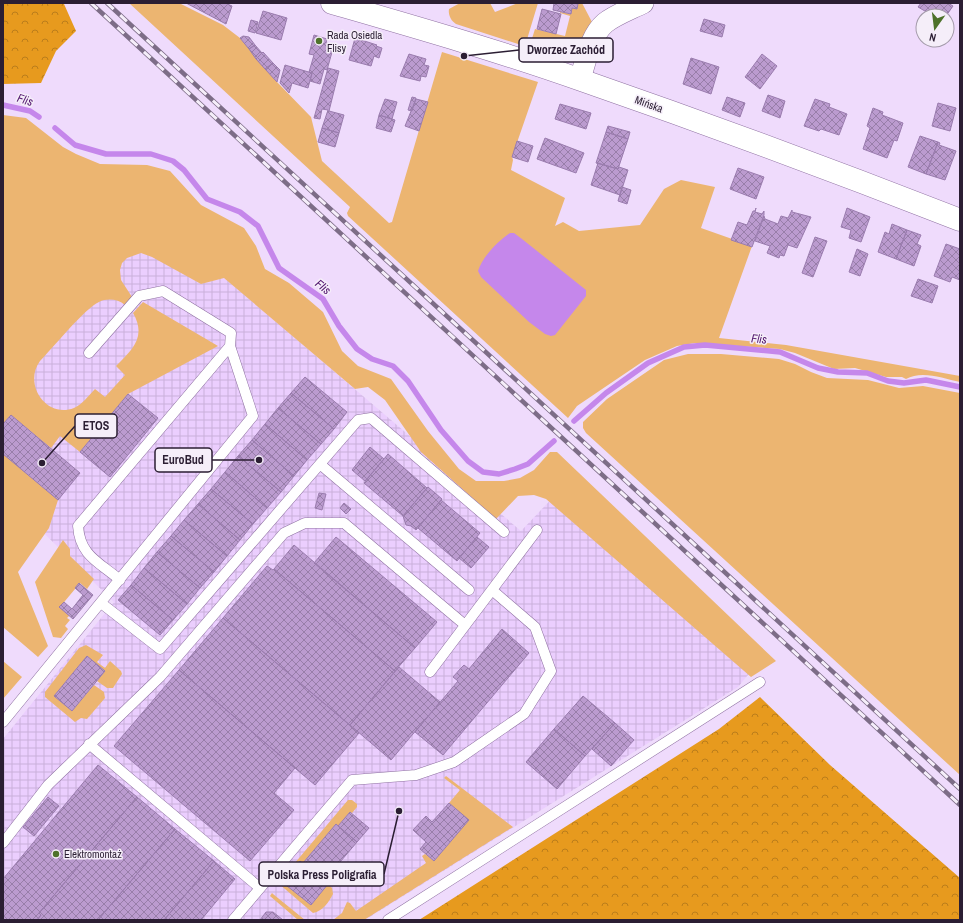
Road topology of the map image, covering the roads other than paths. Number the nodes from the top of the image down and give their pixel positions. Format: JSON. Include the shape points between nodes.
{"nodes":[{"id":1,"x":643,"y":3,"type":"edge"},
{"id":2,"x":342,"y":4,"type":"edge"},
{"id":3,"x":580,"y":79,"type":"junction"},
{"id":4,"x":960,"y":220,"type":"edge"},
{"id":5,"x":230,"y":346,"type":"junction"},
{"id":6,"x":89,"y":353,"type":"dead end"},
{"id":7,"x":322,"y":465,"type":"junction"},
{"id":8,"x":537,"y":530,"type":"dead end"},
{"id":9,"x":504,"y":532,"type":"dead end"},
{"id":10,"x":120,"y":580,"type":"junction"},
{"id":11,"x":469,"y":590,"type":"dead end"},
{"id":12,"x":492,"y":590,"type":"junction"},
{"id":13,"x":101,"y":603,"type":"junction"},
{"id":14,"x":465,"y":625,"type":"junction"},
{"id":15,"x":430,"y":672,"type":"dead end"},
{"id":16,"x":760,"y":682,"type":"dead end"},
{"id":17,"x":3,"y":722,"type":"edge"},
{"id":18,"x":89,"y":744,"type":"junction"},
{"id":19,"x":3,"y":843,"type":"edge"},
{"id":20,"x":260,"y":888,"type":"junction"},
{"id":21,"x":233,"y":920,"type":"edge"},
{"id":22,"x":388,"y":920,"type":"edge"}],
"edges":[{"from":1,"to":3,"type":"street","via":[[606,22],[600,28]]},
{"from":2,"to":3,"type":"street","name":"Mińska"},
{"from":3,"to":4,"type":"street","name":"Mińska","via":[[737,135]]},
{"from":5,"to":6,"type":"lane","via":[[231,333],[163,292],[139,296]]},
{"from":5,"to":10,"type":"lane","via":[[253,416]]},
{"from":5,"to":10,"type":"lane","via":[[78,526],[79,539],[84,551]]},
{"from":7,"to":9,"type":"lane","via":[[358,420],[371,418]]},
{"from":7,"to":11,"type":"lane"},
{"from":7,"to":13,"type":"lane","via":[[160,649]]},
{"from":8,"to":12,"type":"lane"},
{"from":10,"to":13,"type":"lane"},
{"from":12,"to":14,"type":"lane"},
{"from":12,"to":20,"type":"lane","via":[[535,627],[551,671],[524,714],[454,762],[416,775],[352,780]]},
{"from":13,"to":17,"type":"lane"},
{"from":14,"to":15,"type":"lane"},
{"from":14,"to":18,"type":"lane","via":[[344,523],[305,523],[284,533],[160,677]]},
{"from":16,"to":22,"type":"lane"},
{"from":18,"to":19,"type":"lane","via":[[48,785]]},
{"from":18,"to":20,"type":"lane"},
{"from":20,"to":21,"type":"lane"}]}
